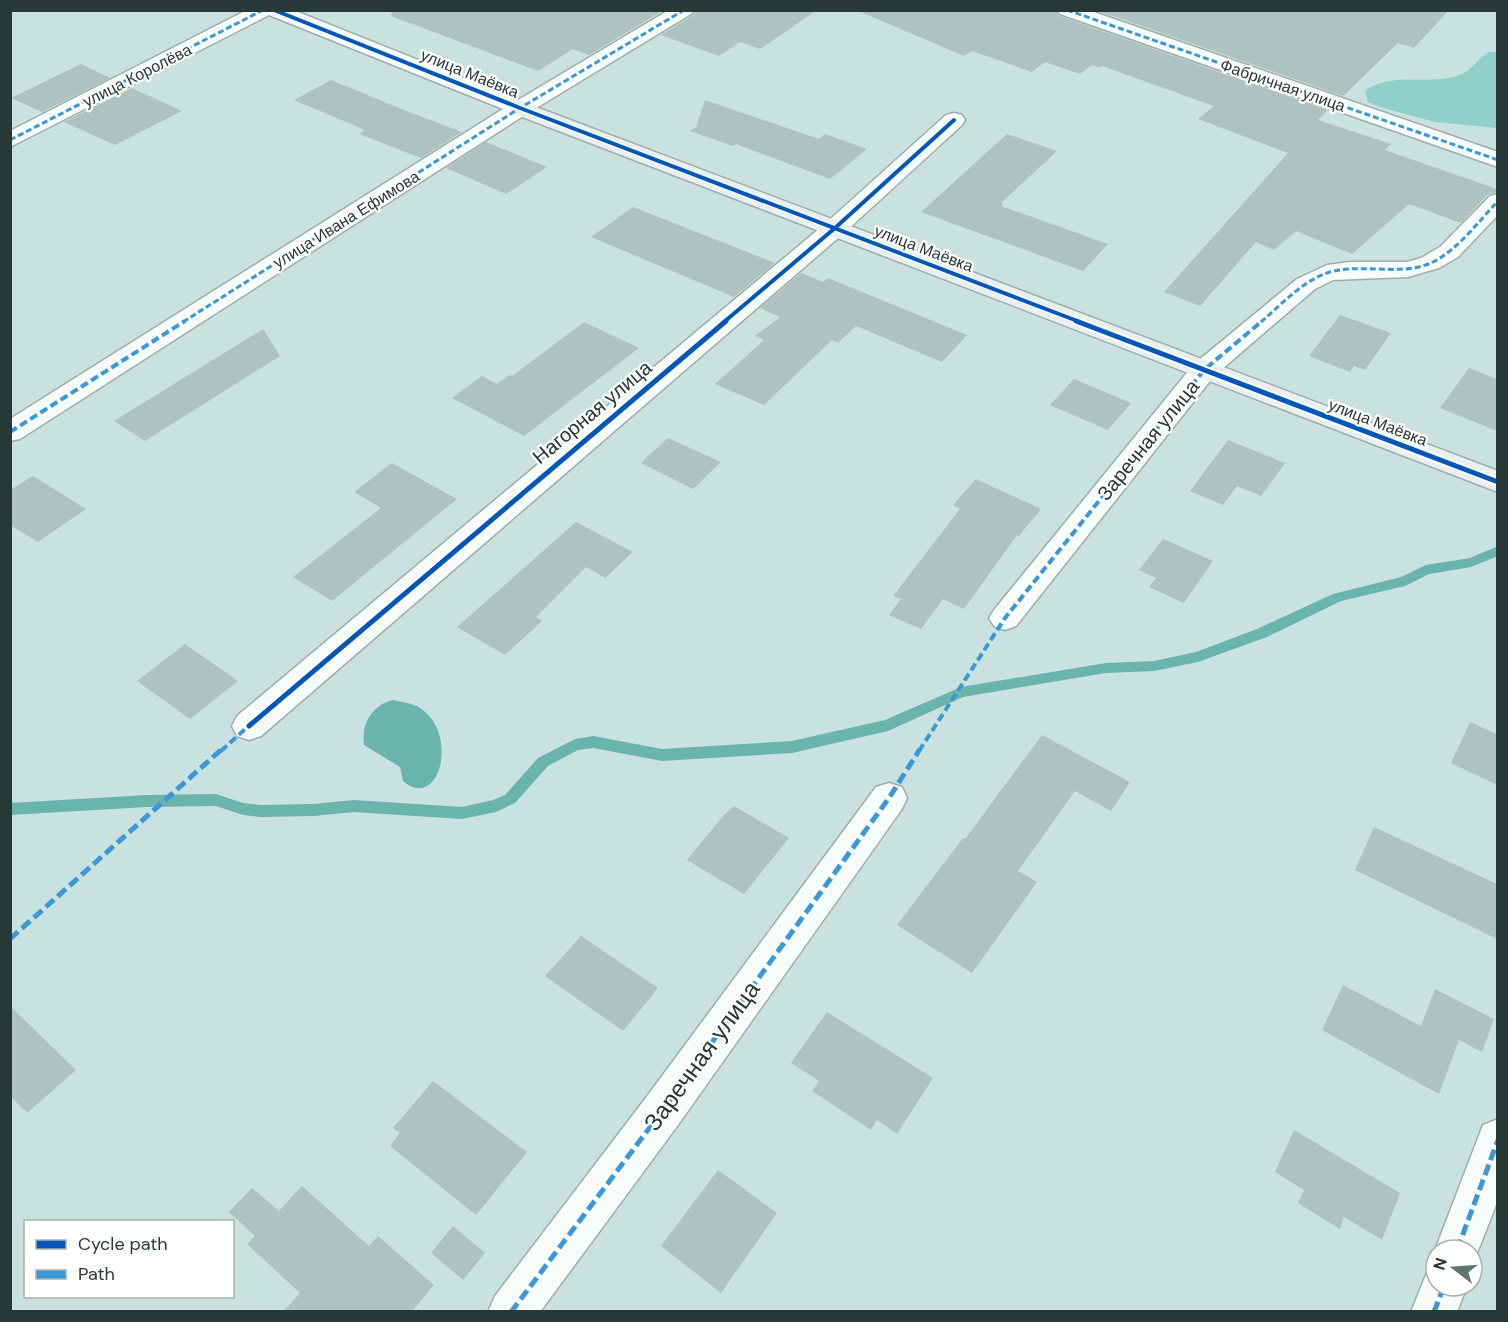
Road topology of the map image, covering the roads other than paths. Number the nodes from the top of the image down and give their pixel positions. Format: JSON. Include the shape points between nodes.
{"nodes":[{"id":1,"x":263,"y":10,"type":"edge"},
{"id":2,"x":274,"y":10,"type":"edge"},
{"id":3,"x":684,"y":10,"type":"edge"},
{"id":4,"x":1067,"y":10,"type":"edge"},
{"id":5,"x":520,"y":108,"type":"junction"},
{"id":6,"x":954,"y":120,"type":"dead end"},
{"id":7,"x":10,"y":140,"type":"edge"},
{"id":8,"x":1497,"y":160,"type":"edge"},
{"id":9,"x":1497,"y":201,"type":"edge"},
{"id":10,"x":835,"y":228,"type":"junction"},
{"id":11,"x":1204,"y":370,"type":"junction"},
{"id":12,"x":10,"y":432,"type":"edge"},
{"id":13,"x":1497,"y":482,"type":"edge"},
{"id":14,"x":1005,"y":618,"type":"dead end"},
{"id":15,"x":249,"y":726,"type":"dead end"},
{"id":16,"x":889,"y":798,"type":"dead end"},
{"id":17,"x":1497,"y":1140,"type":"edge"},
{"id":18,"x":1461,"y":1238,"type":"edge"},
{"id":19,"x":511,"y":1311,"type":"edge"}],
"edges":[{"from":1,"to":7,"type":"street","name":"улица Королёва"},
{"from":2,"to":5,"type":"street","name":"улица Маёвка"},
{"from":3,"to":5,"type":"street","name":"улица Ивана Ефимова"},
{"from":4,"to":8,"type":"street","name":"Фабричная улица"},
{"from":5,"to":10,"type":"street","name":"улица Маёвка"},
{"from":5,"to":12,"type":"street","name":"улица Ивана Ефимова"},
{"from":6,"to":10,"type":"street","name":"Нагорная улица"},
{"from":9,"to":11,"type":"street","name":"Заречная улица","via":[[1449,252],[1430,263],[1408,269],[1327,273],[1306,284]]},
{"from":10,"to":11,"type":"street","name":"улица Маёвка"},
{"from":10,"to":15,"type":"street","name":"Нагорная улица"},
{"from":11,"to":13,"type":"street","name":"улица Маёвка"},
{"from":11,"to":14,"type":"street","name":"Заречная улица"},
{"from":16,"to":19,"type":"street","name":"Заречная улица","via":[[663,1110]]},
{"from":17,"to":18,"type":"street"}]}
